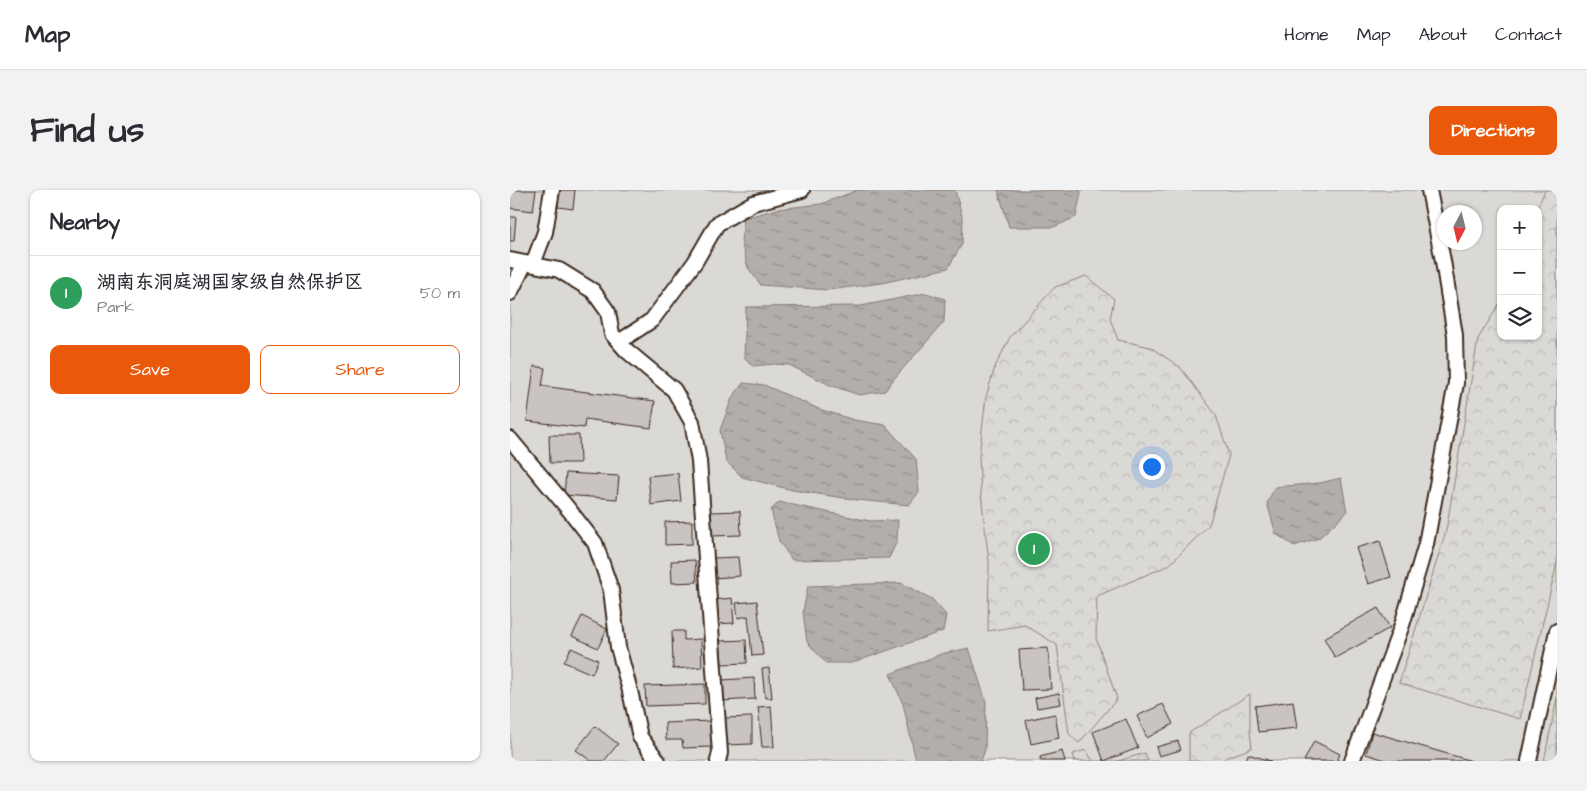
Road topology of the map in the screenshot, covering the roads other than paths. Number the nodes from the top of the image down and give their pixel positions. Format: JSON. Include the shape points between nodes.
{"nodes":[{"id":1,"x":552,"y":190,"type":"edge"},
{"id":2,"x":802,"y":190,"type":"edge"},
{"id":3,"x":1429,"y":190,"type":"edge"},
{"id":4,"x":510,"y":260,"type":"edge"},
{"id":5,"x":529,"y":263,"type":"junction"},
{"id":6,"x":510,"y":293,"type":"edge"},
{"id":7,"x":619,"y":342,"type":"junction"},
{"id":8,"x":510,"y":439,"type":"edge"},
{"id":9,"x":1557,"y":631,"type":"edge"},
{"id":10,"x":658,"y":761,"type":"edge"},
{"id":11,"x":718,"y":761,"type":"edge"},
{"id":12,"x":1352,"y":761,"type":"edge"},
{"id":13,"x":1529,"y":761,"type":"edge"}],
"edges":[{"from":1,"to":5,"type":"street","via":[[545,232]]},
{"from":2,"to":7,"type":"street","via":[[753,203],[717,224],[695,262],[652,320]]},
{"from":3,"to":12,"type":"street","via":[[1455,335],[1456,383],[1426,544],[1402,625]]},
{"from":4,"to":5,"type":"street"},
{"from":5,"to":6,"type":"street"},
{"from":5,"to":7,"type":"street","via":[[559,270],[592,291],[608,312],[612,334]]},
{"from":7,"to":11,"type":"street","via":[[674,390],[692,422],[699,461]]},
{"from":8,"to":10,"type":"street","via":[[595,543],[611,590],[618,648],[640,737]]},
{"from":9,"to":13,"type":"street"}]}
